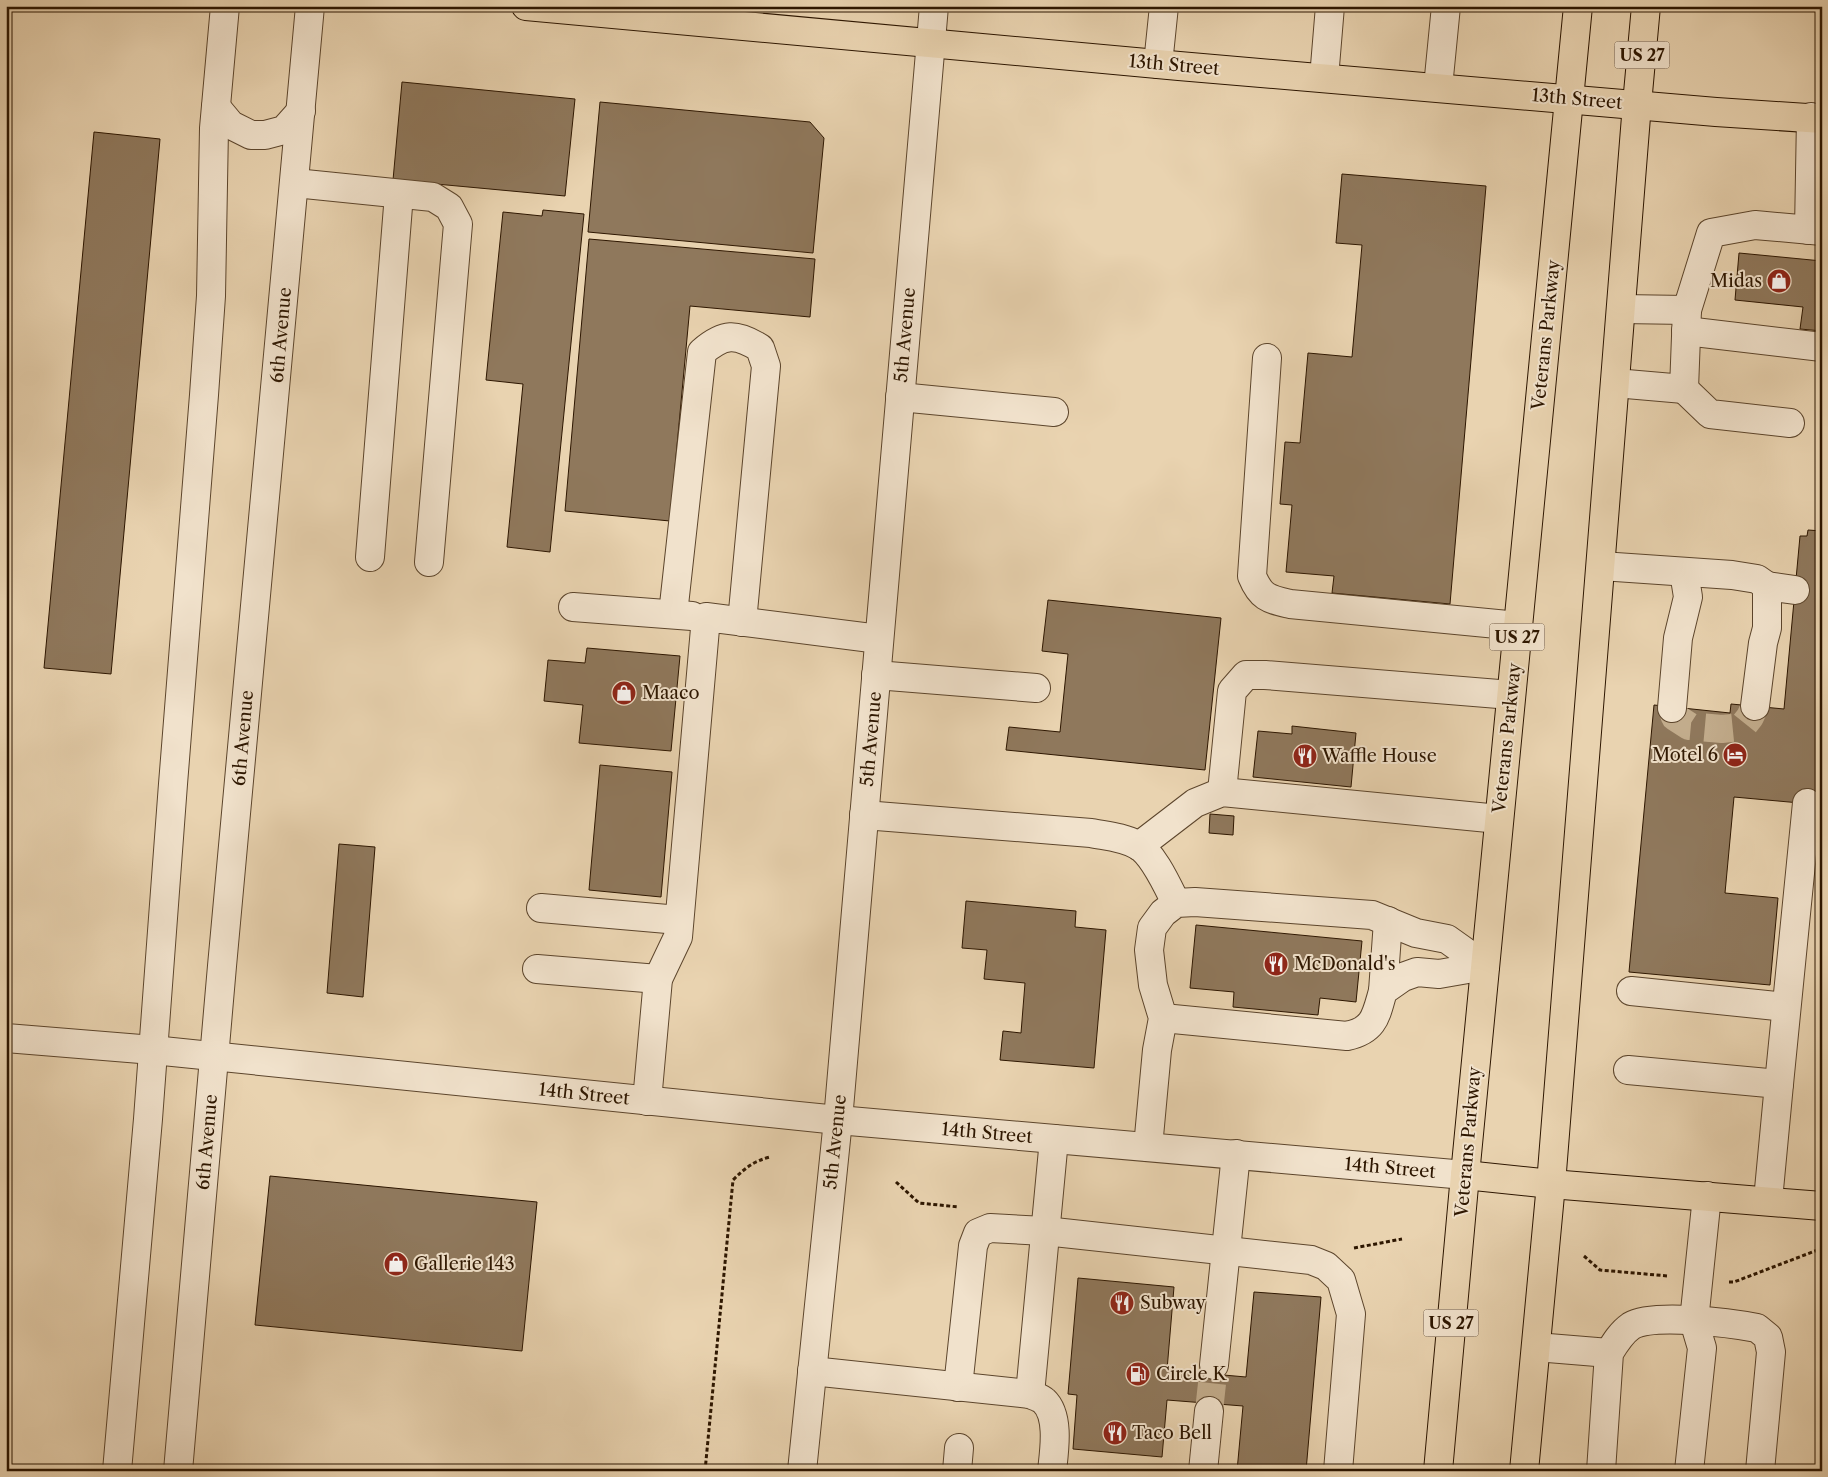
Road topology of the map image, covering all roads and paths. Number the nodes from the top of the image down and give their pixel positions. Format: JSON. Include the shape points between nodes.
{"nodes":[{"id":1,"x":225,"y":6,"type":"edge"},
{"id":2,"x":310,"y":6,"type":"edge"},
{"id":3,"x":526,"y":6,"type":"edge"},
{"id":4,"x":934,"y":6,"type":"edge"},
{"id":5,"x":1164,"y":6,"type":"edge"},
{"id":6,"x":1330,"y":6,"type":"edge"},
{"id":7,"x":1446,"y":6,"type":"edge"},
{"id":8,"x":1578,"y":6,"type":"edge"},
{"id":9,"x":1646,"y":6,"type":"edge"},
{"id":10,"x":930,"y":43,"type":"junction"},
{"id":11,"x":1158,"y":64,"type":"junction"},
{"id":12,"x":1324,"y":78,"type":"junction"},
{"id":13,"x":1438,"y":87,"type":"junction"},
{"id":14,"x":1569,"y":98,"type":"junction"},
{"id":15,"x":1637,"y":104,"type":"junction"},
{"id":16,"x":216,"y":107,"type":"junction"},
{"id":17,"x":301,"y":111,"type":"junction"},
{"id":18,"x":1816,"y":118,"type":"edge"},
{"id":19,"x":295,"y":183,"type":"junction"},
{"id":20,"x":399,"y":194,"type":"junction"},
{"id":21,"x":1815,"y":230,"type":"edge"},
{"id":22,"x":1621,"y":309,"type":"junction"},
{"id":23,"x":1687,"y":321,"type":"junction"},
{"id":24,"x":1822,"y":347,"type":"edge"},
{"id":25,"x":1266,"y":358,"type":"dead end"},
{"id":26,"x":1615,"y":383,"type":"junction"},
{"id":27,"x":1684,"y":389,"type":"junction"},
{"id":28,"x":900,"y":397,"type":"junction"},
{"id":29,"x":1054,"y":412,"type":"dead end"},
{"id":30,"x":1790,"y":422,"type":"dead end"},
{"id":31,"x":370,"y":557,"type":"dead end"},
{"id":32,"x":429,"y":562,"type":"dead end"},
{"id":33,"x":1600,"y":566,"type":"junction"},
{"id":34,"x":1684,"y":572,"type":"junction"},
{"id":35,"x":1768,"y":586,"type":"junction"},
{"id":36,"x":1795,"y":590,"type":"dead end"},
{"id":37,"x":572,"y":607,"type":"dead end"},
{"id":38,"x":673,"y":614,"type":"junction"},
{"id":39,"x":706,"y":617,"type":"junction"},
{"id":40,"x":742,"y":622,"type":"junction"},
{"id":41,"x":1518,"y":626,"type":"junction"},
{"id":42,"x":879,"y":639,"type":"junction"},
{"id":43,"x":876,"y":675,"type":"junction"},
{"id":44,"x":1036,"y":688,"type":"dead end"},
{"id":45,"x":1511,"y":695,"type":"junction"},
{"id":46,"x":1755,"y":706,"type":"tunnel mouth"},
{"id":47,"x":1672,"y":708,"type":"dead end"},
{"id":48,"x":1222,"y":792,"type":"junction"},
{"id":49,"x":1807,"y":803,"type":"dead end"},
{"id":50,"x":864,"y":815,"type":"junction"},
{"id":51,"x":1499,"y":819,"type":"junction"},
{"id":52,"x":1139,"y":846,"type":"junction"},
{"id":53,"x":1176,"y":903,"type":"junction"},
{"id":54,"x":541,"y":908,"type":"dead end"},
{"id":55,"x":679,"y":920,"type":"junction"},
{"id":56,"x":1388,"y":921,"type":"junction"},
{"id":57,"x":1485,"y":966,"type":"junction"},
{"id":58,"x":538,"y":969,"type":"dead end"},
{"id":59,"x":658,"y":979,"type":"junction"},
{"id":60,"x":1383,"y":990,"type":"junction"},
{"id":61,"x":1631,"y":991,"type":"dead end"},
{"id":62,"x":1786,"y":1007,"type":"junction"},
{"id":63,"x":1163,"y":1018,"type":"junction"},
{"id":64,"x":6,"y":1038,"type":"edge"},
{"id":65,"x":153,"y":1050,"type":"junction"},
{"id":66,"x":214,"y":1057,"type":"junction"},
{"id":67,"x":1628,"y":1070,"type":"dead end"},
{"id":68,"x":1779,"y":1084,"type":"junction"},
{"id":69,"x":647,"y":1101,"type":"junction"},
{"id":70,"x":838,"y":1120,"type":"junction"},
{"id":71,"x":1054,"y":1139,"type":"junction"},
{"id":72,"x":1148,"y":1147,"type":"junction"},
{"id":73,"x":1236,"y":1154,"type":"junction"},
{"id":74,"x":770,"y":1157,"type":"dead end"},
{"id":75,"x":1465,"y":1175,"type":"junction"},
{"id":76,"x":1551,"y":1184,"type":"junction"},
{"id":77,"x":1707,"y":1196,"type":"junction"},
{"id":78,"x":1768,"y":1200,"type":"junction"},
{"id":79,"x":1822,"y":1206,"type":"edge"},
{"id":80,"x":1045,"y":1231,"type":"junction"},
{"id":81,"x":1226,"y":1251,"type":"junction"},
{"id":82,"x":1694,"y":1321,"type":"junction"},
{"id":83,"x":1536,"y":1347,"type":"junction"},
{"id":84,"x":1609,"y":1353,"type":"junction"},
{"id":85,"x":1214,"y":1365,"type":"tunnel mouth"},
{"id":86,"x":812,"y":1371,"type":"junction"},
{"id":87,"x":958,"y":1387,"type":"junction"},
{"id":88,"x":1030,"y":1394,"type":"junction"},
{"id":89,"x":1209,"y":1411,"type":"tunnel mouth"},
{"id":90,"x":117,"y":1471,"type":"edge"},
{"id":91,"x":178,"y":1471,"type":"edge"},
{"id":92,"x":705,"y":1471,"type":"edge"},
{"id":93,"x":802,"y":1471,"type":"edge"},
{"id":94,"x":1052,"y":1471,"type":"edge"},
{"id":95,"x":1203,"y":1471,"type":"edge"},
{"id":96,"x":1338,"y":1471,"type":"edge"},
{"id":97,"x":1438,"y":1471,"type":"edge"},
{"id":98,"x":1524,"y":1471,"type":"edge"},
{"id":99,"x":1601,"y":1471,"type":"edge"},
{"id":100,"x":1689,"y":1471,"type":"edge"},
{"id":101,"x":1760,"y":1471,"type":"edge"}],
"edges":[{"from":1,"to":16,"type":"street"},
{"from":2,"to":17,"type":"street","name":"6th Avenue"},
{"from":3,"to":10,"type":"main road","name":"13th Street"},
{"from":4,"to":10,"type":"street","name":"5th Avenue"},
{"from":5,"to":11,"type":"street"},
{"from":6,"to":12,"type":"street"},
{"from":7,"to":13,"type":"street"},
{"from":8,"to":14,"type":"main road","name":"Veterans Parkway","number":"US 27"},
{"from":9,"to":15,"type":"main road","number":"US 27"},
{"from":10,"to":11,"type":"main road","name":"13th Street"},
{"from":10,"to":28,"type":"street","name":"5th Avenue"},
{"from":11,"to":12,"type":"main road","name":"13th Street"},
{"from":12,"to":13,"type":"main road","name":"13th Street"},
{"from":13,"to":14,"type":"main road","name":"13th Street"},
{"from":14,"to":15,"type":"main road","name":"13th Street"},
{"from":14,"to":41,"type":"main road","name":"Veterans Parkway","number":"US 27"},
{"from":15,"to":18,"type":"main road","name":"13th Street"},
{"from":15,"to":22,"type":"main road","number":"US 27"},
{"from":16,"to":17,"type":"street","via":[[231,125],[250,135],[265,136],[284,130]]},
{"from":16,"to":65,"type":"street","via":[[210,306]]},
{"from":17,"to":19,"type":"street","name":"6th Avenue"},
{"from":18,"to":21,"type":"street"},
{"from":19,"to":20,"type":"street"},
{"from":19,"to":66,"type":"street","name":"6th Avenue"},
{"from":20,"to":31,"type":"street"},
{"from":20,"to":32,"type":"street","via":[[432,197],[449,207],[458,224]]},
{"from":21,"to":23,"type":"street","via":[[1755,225],[1711,233]]},
{"from":22,"to":23,"type":"street"},
{"from":22,"to":26,"type":"main road","number":"US 27"},
{"from":23,"to":24,"type":"street"},
{"from":23,"to":27,"type":"street"},
{"from":25,"to":41,"type":"street","via":[[1252,576],[1258,590],[1270,600],[1290,604]]},
{"from":26,"to":27,"type":"street"},
{"from":26,"to":33,"type":"main road","number":"US 27"},
{"from":27,"to":30,"type":"street","via":[[1710,414]]},
{"from":28,"to":29,"type":"street"},
{"from":28,"to":42,"type":"street","name":"5th Avenue"},
{"from":33,"to":34,"type":"street"},
{"from":33,"to":76,"type":"main road","number":"US 27"},
{"from":34,"to":35,"type":"street","via":[[1758,579]]},
{"from":34,"to":47,"type":"street","via":[[1688,597],[1678,638]]},
{"from":35,"to":36,"type":"street"},
{"from":35,"to":46,"type":"street","via":[[1767,628]]},
{"from":37,"to":38,"type":"street"},
{"from":38,"to":39,"type":"street"},
{"from":38,"to":40,"type":"street","via":[[702,352],[714,341],[731,336],[745,339],[760,348],[766,366]]},
{"from":39,"to":40,"type":"street"},
{"from":39,"to":55,"type":"street"},
{"from":40,"to":42,"type":"street"},
{"from":41,"to":45,"type":"main road","name":"Veterans Parkway","number":"US 27"},
{"from":42,"to":43,"type":"street","name":"5th Avenue"},
{"from":43,"to":44,"type":"street"},
{"from":43,"to":50,"type":"street","name":"5th Avenue"},
{"from":45,"to":48,"type":"street","via":[[1246,675],[1232,690]]},
{"from":45,"to":51,"type":"main road","name":"Veterans Parkway","number":"US 27"},
{"from":48,"to":51,"type":"street"},
{"from":48,"to":52,"type":"street","via":[[1195,804]]},
{"from":49,"to":62,"type":"street"},
{"from":50,"to":52,"type":"street","via":[[1091,833],[1120,838]]},
{"from":50,"to":70,"type":"street","name":"5th Avenue"},
{"from":51,"to":57,"type":"main road","name":"Veterans Parkway","number":"US 27"},
{"from":52,"to":53,"type":"street","via":[[1158,867]]},
{"from":53,"to":56,"type":"street","via":[[1372,915]]},
{"from":53,"to":63,"type":"street","via":[[1152,928],[1149,950],[1153,985]]},
{"from":54,"to":55,"type":"street"},
{"from":55,"to":59,"type":"street","via":[[678,937]]},
{"from":56,"to":57,"type":"street","via":[[1416,933],[1447,940]]},
{"from":56,"to":60,"type":"street"},
{"from":57,"to":60,"type":"street","via":[[1439,974],[1416,972]]},
{"from":57,"to":75,"type":"main road","name":"Veterans Parkway","number":"US 27"},
{"from":58,"to":59,"type":"street"},
{"from":59,"to":69,"type":"street"},
{"from":60,"to":63,"type":"street","via":[[1372,1022],[1359,1033],[1347,1036]]},
{"from":61,"to":62,"type":"street"},
{"from":62,"to":68,"type":"street"},
{"from":63,"to":72,"type":"street"},
{"from":64,"to":65,"type":"street","name":"14th Street"},
{"from":65,"to":66,"type":"street","name":"14th Street"},
{"from":65,"to":90,"type":"street"},
{"from":66,"to":69,"type":"street","name":"14th Street"},
{"from":66,"to":91,"type":"street","name":"6th Avenue"},
{"from":67,"to":68,"type":"street"},
{"from":68,"to":78,"type":"street"},
{"from":69,"to":70,"type":"street","name":"14th Street"},
{"from":70,"to":71,"type":"street","name":"14th Street"},
{"from":70,"to":86,"type":"street","name":"5th Avenue"},
{"from":71,"to":72,"type":"street","name":"14th Street"},
{"from":71,"to":80,"type":"street"},
{"from":72,"to":73,"type":"street","name":"14th Street"},
{"from":73,"to":75,"type":"street","name":"14th Street"},
{"from":73,"to":81,"type":"street"},
{"from":74,"to":92,"type":"path","via":[[746,1167],[733,1180]]},
{"from":75,"to":76,"type":"main road","name":"14th Street"},
{"from":75,"to":97,"type":"main road","name":"Veterans Parkway","number":"US 27"},
{"from":76,"to":77,"type":"main road","name":"14th Street"},
{"from":76,"to":83,"type":"main road","number":"US 27"},
{"from":77,"to":78,"type":"main road","name":"14th Street"},
{"from":77,"to":82,"type":"street"},
{"from":78,"to":79,"type":"main road","name":"14th Street"},
{"from":80,"to":81,"type":"street"},
{"from":80,"to":87,"type":"street","via":[[990,1228],[978,1233],[973,1246]]},
{"from":80,"to":88,"type":"street"},
{"from":81,"to":85,"type":"street"},
{"from":81,"to":96,"type":"street","via":[[1311,1260],[1326,1266],[1340,1280],[1351,1314]]},
{"from":82,"to":84,"type":"street","via":[[1650,1320],[1632,1326],[1619,1337]]},
{"from":82,"to":100,"type":"street","via":[[1702,1348]]},
{"from":82,"to":101,"type":"street","via":[[1757,1328],[1768,1337],[1771,1352]]},
{"from":83,"to":84,"type":"street"},
{"from":83,"to":98,"type":"main road","number":"US 27"},
{"from":84,"to":99,"type":"street"},
{"from":86,"to":87,"type":"street"},
{"from":86,"to":93,"type":"street","name":"5th Avenue"},
{"from":87,"to":88,"type":"street"},
{"from":88,"to":94,"type":"street","via":[[1044,1400],[1050,1410],[1056,1436]]},
{"from":89,"to":95,"type":"street"}]}
